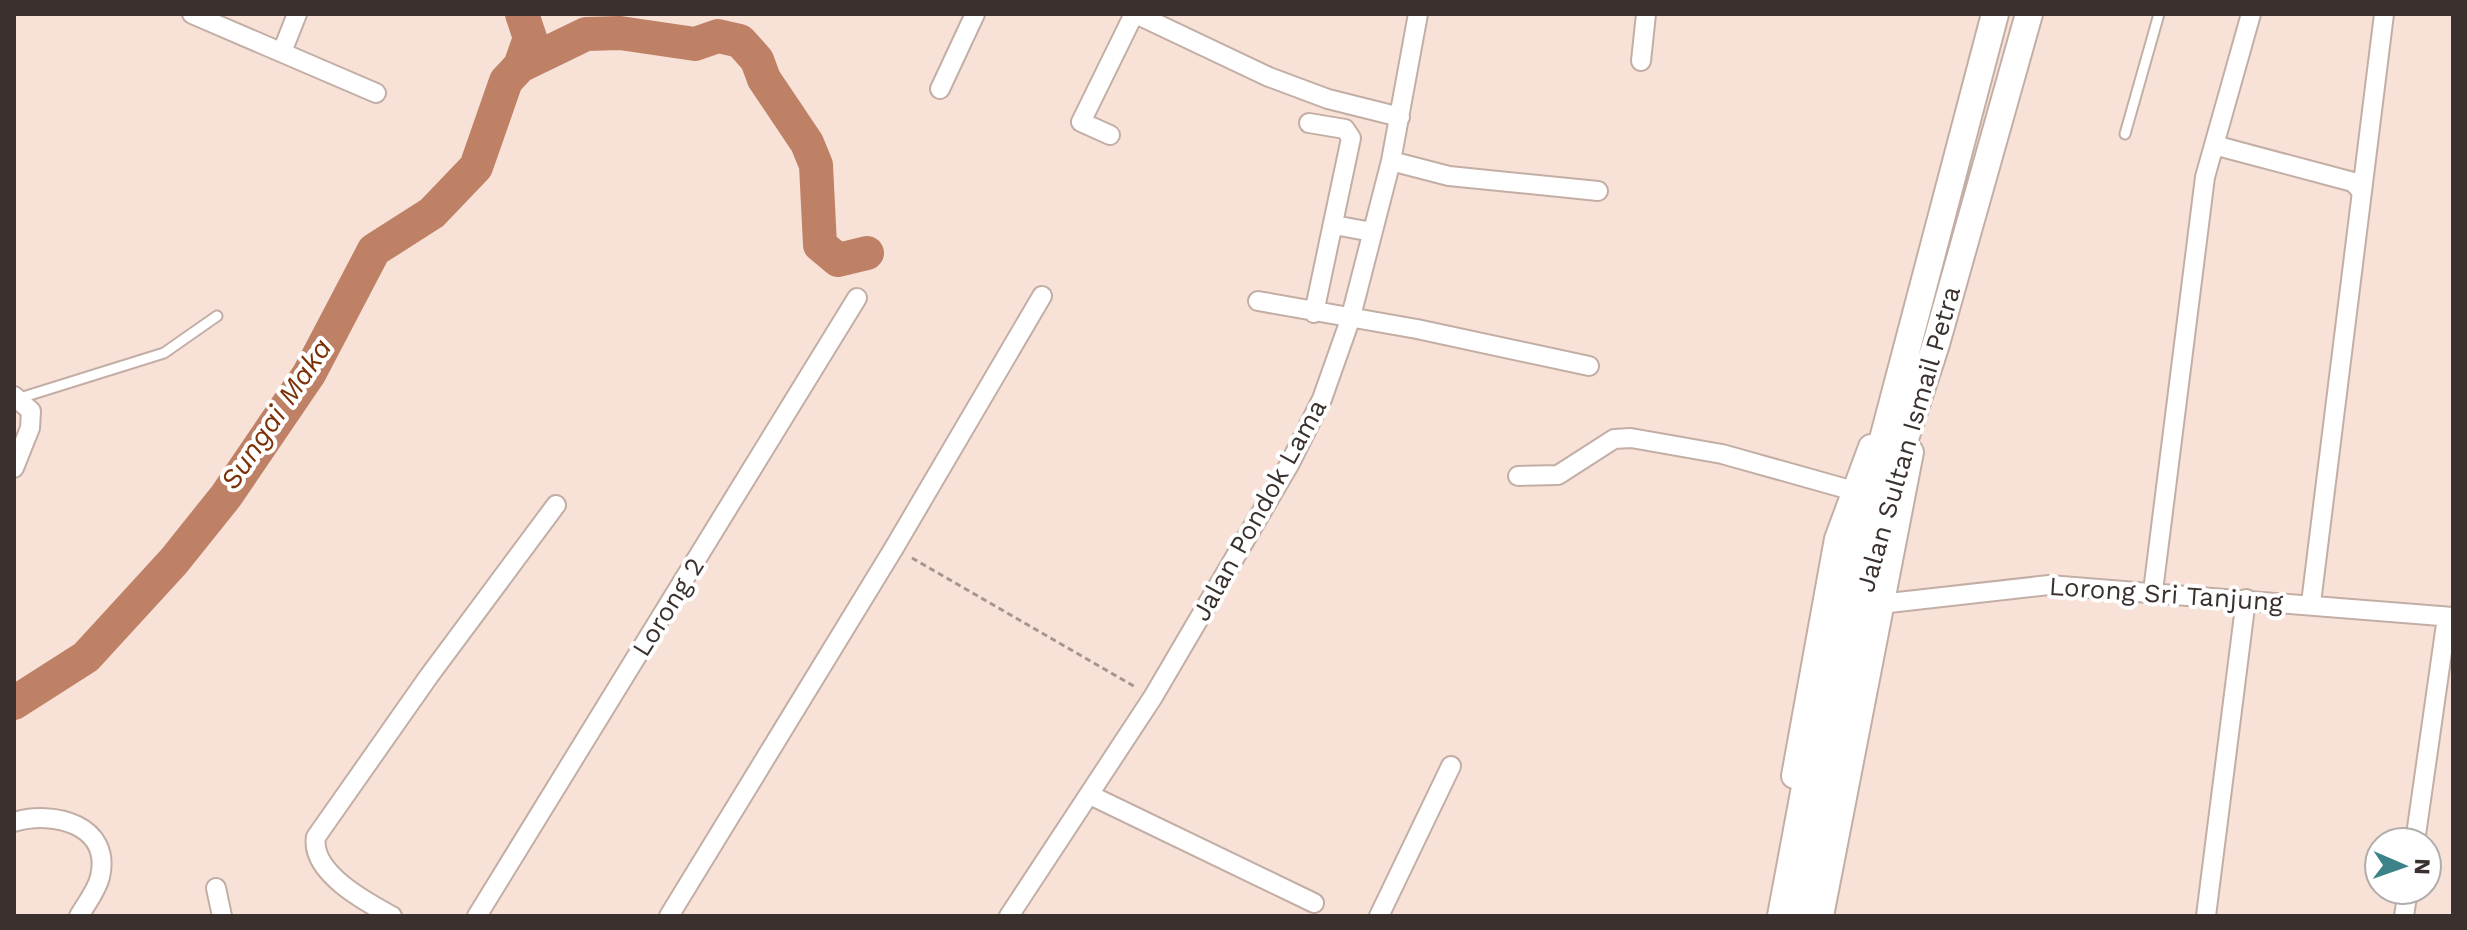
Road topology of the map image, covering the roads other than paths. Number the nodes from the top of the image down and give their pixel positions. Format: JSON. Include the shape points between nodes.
{"nodes":[{"id":1,"x":192,"y":14,"type":"edge"},
{"id":2,"x":297,"y":14,"type":"edge"},
{"id":3,"x":975,"y":14,"type":"edge"},
{"id":4,"x":1135,"y":14,"type":"edge"},
{"id":5,"x":1418,"y":14,"type":"edge"},
{"id":6,"x":1646,"y":14,"type":"edge"},
{"id":7,"x":1995,"y":14,"type":"edge"},
{"id":8,"x":2029,"y":14,"type":"edge"},
{"id":9,"x":2159,"y":14,"type":"edge"},
{"id":10,"x":2251,"y":14,"type":"edge"},
{"id":11,"x":2384,"y":14,"type":"edge"},
{"id":12,"x":282,"y":52,"type":"junction"},
{"id":13,"x":1641,"y":61,"type":"dead end"},
{"id":14,"x":940,"y":89,"type":"dead end"},
{"id":15,"x":376,"y":93,"type":"dead end"},
{"id":16,"x":1400,"y":117,"type":"junction"},
{"id":17,"x":1309,"y":123,"type":"dead end"},
{"id":18,"x":2125,"y":134,"type":"dead end"},
{"id":19,"x":1110,"y":135,"type":"dead end"},
{"id":20,"x":2214,"y":145,"type":"junction"},
{"id":21,"x":1391,"y":161,"type":"junction"},
{"id":22,"x":1598,"y":191,"type":"dead end"},
{"id":23,"x":2362,"y":192,"type":"junction"},
{"id":24,"x":1334,"y":225,"type":"junction"},
{"id":25,"x":1372,"y":232,"type":"junction"},
{"id":26,"x":1042,"y":296,"type":"dead end"},
{"id":27,"x":857,"y":298,"type":"dead end"},
{"id":28,"x":1258,"y":301,"type":"dead end"},
{"id":29,"x":1314,"y":313,"type":"junction"},
{"id":30,"x":217,"y":316,"type":"dead end"},
{"id":31,"x":1350,"y":320,"type":"junction"},
{"id":32,"x":1905,"y":360,"type":"junction"},
{"id":33,"x":1589,"y":366,"type":"dead end"},
{"id":34,"x":17,"y":397,"type":"edge"},
{"id":35,"x":14,"y":468,"type":"edge"},
{"id":36,"x":1518,"y":476,"type":"dead end"},
{"id":37,"x":1854,"y":491,"type":"junction"},
{"id":38,"x":556,"y":505,"type":"dead end"},
{"id":39,"x":2153,"y":591,"type":"junction"},
{"id":40,"x":2246,"y":599,"type":"junction"},
{"id":41,"x":2311,"y":603,"type":"junction"},
{"id":42,"x":1858,"y":609,"type":"junction"},
{"id":43,"x":2450,"y":617,"type":"edge"},
{"id":44,"x":1451,"y":766,"type":"dead end"},
{"id":45,"x":1090,"y":795,"type":"junction"},
{"id":46,"x":14,"y":822,"type":"edge"},
{"id":47,"x":2417,"y":826,"type":"edge"},
{"id":48,"x":216,"y":888,"type":"dead end"},
{"id":49,"x":1314,"y":903,"type":"dead end"},
{"id":50,"x":79,"y":916,"type":"edge"},
{"id":51,"x":222,"y":916,"type":"edge"},
{"id":52,"x":392,"y":916,"type":"edge"},
{"id":53,"x":477,"y":916,"type":"edge"},
{"id":54,"x":669,"y":916,"type":"edge"},
{"id":55,"x":1009,"y":916,"type":"edge"},
{"id":56,"x":1379,"y":916,"type":"edge"},
{"id":57,"x":1769,"y":916,"type":"edge"},
{"id":58,"x":1781,"y":916,"type":"edge"},
{"id":59,"x":1802,"y":916,"type":"edge"},
{"id":60,"x":1821,"y":916,"type":"edge"},
{"id":61,"x":2206,"y":916,"type":"edge"}],
"edges":[{"from":1,"to":12,"type":"street"},
{"from":2,"to":12,"type":"street"},
{"from":3,"to":14,"type":"street"},
{"from":4,"to":16,"type":"street","via":[[1269,77]]},
{"from":4,"to":19,"type":"street","via":[[1081,122]]},
{"from":5,"to":16,"type":"street","name":"Jalan Pondok Lama"},
{"from":6,"to":13,"type":"street"},
{"from":7,"to":32,"type":"main road","name":"Jalan Sultan Ismail Petra"},
{"from":8,"to":42,"type":"main road","name":"Jalan Sultan Ismail Petra","via":[[1936,344],[1882,509]]},
{"from":9,"to":18,"type":"lane"},
{"from":10,"to":20,"type":"street"},
{"from":11,"to":23,"type":"street"},
{"from":12,"to":15,"type":"street"},
{"from":16,"to":21,"type":"street","name":"Jalan Pondok Lama"},
{"from":17,"to":24,"type":"street","via":[[1345,129],[1351,138]]},
{"from":20,"to":23,"type":"street","via":[[2353,182]]},
{"from":20,"to":39,"type":"street","via":[[2201,203]]},
{"from":21,"to":22,"type":"street","via":[[1449,176]]},
{"from":21,"to":25,"type":"street","name":"Jalan Pondok Lama"},
{"from":23,"to":41,"type":"street"},
{"from":24,"to":25,"type":"street"},
{"from":24,"to":29,"type":"street"},
{"from":25,"to":31,"type":"street","name":"Jalan Pondok Lama"},
{"from":26,"to":54,"type":"street"},
{"from":27,"to":53,"type":"street","name":"Lorong 2"},
{"from":28,"to":29,"type":"street"},
{"from":29,"to":31,"type":"street"},
{"from":30,"to":34,"type":"lane","via":[[164,353]]},
{"from":31,"to":33,"type":"street"},
{"from":31,"to":45,"type":"street","name":"Jalan Pondok Lama","via":[[1322,399],[1289,465]]},
{"from":32,"to":37,"type":"street"},
{"from":32,"to":42,"type":"main road","name":"Jalan Sultan Ismail Petra"},
{"from":34,"to":35,"type":"street","via":[[31,411]]},
{"from":36,"to":37,"type":"street","via":[[1558,475],[1614,439],[1631,438],[1722,454]]},
{"from":37,"to":57,"type":"street","via":[[1837,539]]},
{"from":38,"to":52,"type":"street","via":[[316,837],[316,854],[331,875]]},
{"from":39,"to":40,"type":"street","name":"Lorong Sri Tanjung"},
{"from":39,"to":42,"type":"street","name":"Lorong Sri Tanjung","via":[[2049,585]]},
{"from":40,"to":41,"type":"street","name":"Lorong Sri Tanjung"},
{"from":40,"to":61,"type":"street"},
{"from":41,"to":43,"type":"street","name":"Lorong Sri Tanjung"},
{"from":42,"to":58,"type":"main road","name":"Jalan Sultan Ismail Petra"},
{"from":42,"to":59,"type":"main road","name":"Jalan Sultan Ismail Petra"},
{"from":42,"to":60,"type":"street"},
{"from":43,"to":47,"type":"street"},
{"from":44,"to":56,"type":"street"},
{"from":45,"to":49,"type":"street"},
{"from":45,"to":55,"type":"street","name":"Jalan Pondok Lama"},
{"from":46,"to":50,"type":"street","via":[[51,818],[76,824],[97,840],[100,880]]},
{"from":48,"to":51,"type":"street"}]}
